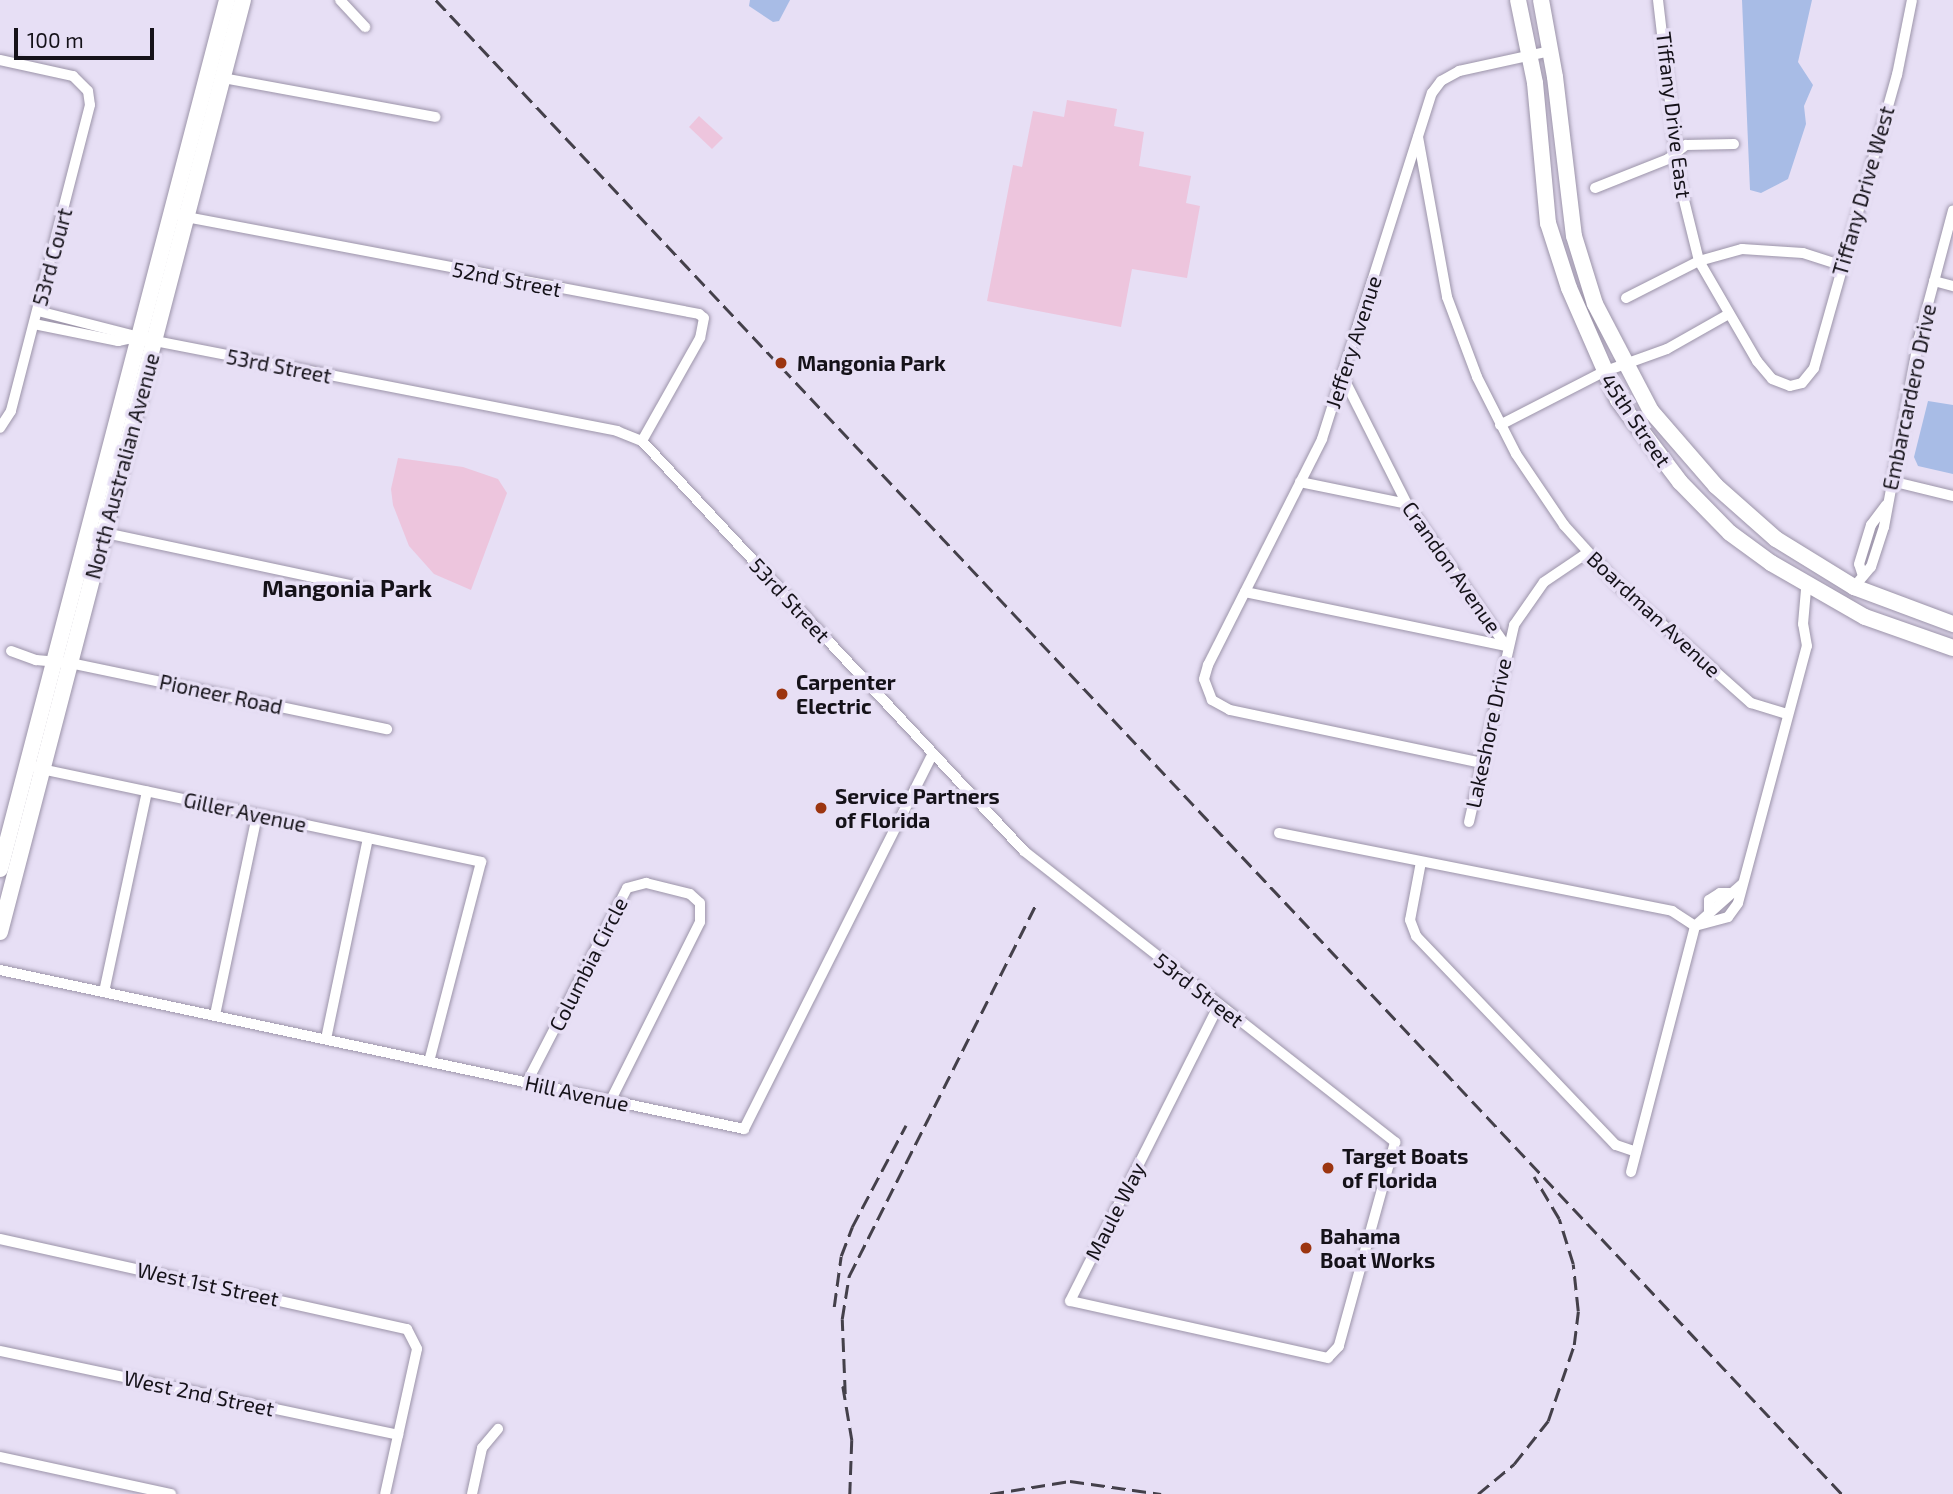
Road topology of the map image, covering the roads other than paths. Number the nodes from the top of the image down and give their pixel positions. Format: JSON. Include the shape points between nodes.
{"nodes":[{"id":1,"x":227,"y":0,"type":"edge"},
{"id":2,"x":243,"y":0,"type":"edge"},
{"id":3,"x":340,"y":0,"type":"edge"},
{"id":4,"x":1518,"y":0,"type":"edge"},
{"id":5,"x":1541,"y":0,"type":"edge"},
{"id":6,"x":1658,"y":0,"type":"edge"},
{"id":7,"x":1912,"y":0,"type":"edge"},
{"id":8,"x":365,"y":27,"type":"dead end"},
{"id":9,"x":227,"y":32,"type":"junction"},
{"id":10,"x":1551,"y":51,"type":"junction"},
{"id":11,"x":1531,"y":56,"type":"junction"},
{"id":12,"x":0,"y":60,"type":"edge"},
{"id":13,"x":223,"y":78,"type":"junction"},
{"id":14,"x":435,"y":117,"type":"dead end"},
{"id":15,"x":1418,"y":136,"type":"junction"},
{"id":16,"x":1734,"y":144,"type":"dead end"},
{"id":17,"x":1678,"y":150,"type":"junction"},
{"id":18,"x":1595,"y":188,"type":"dead end"},
{"id":19,"x":1953,"y":210,"type":"edge"},
{"id":20,"x":179,"y":215,"type":"junction"},
{"id":21,"x":1699,"y":261,"type":"junction"},
{"id":22,"x":1841,"y":265,"type":"junction"},
{"id":23,"x":1934,"y":281,"type":"junction"},
{"id":24,"x":1953,"y":286,"type":"edge"},
{"id":25,"x":1626,"y":298,"type":"dead end"},
{"id":26,"x":38,"y":311,"type":"junction"},
{"id":27,"x":1727,"y":315,"type":"junction"},
{"id":28,"x":34,"y":324,"type":"junction"},
{"id":29,"x":147,"y":339,"type":"junction"},
{"id":30,"x":1623,"y":365,"type":"junction"},
{"id":31,"x":1603,"y":372,"type":"junction"},
{"id":32,"x":1342,"y":375,"type":"junction"},
{"id":33,"x":1807,"y":379,"type":"joint"},
{"id":34,"x":1500,"y":425,"type":"junction"},
{"id":35,"x":0,"y":428,"type":"edge"},
{"id":36,"x":642,"y":441,"type":"junction"},
{"id":37,"x":1891,"y":481,"type":"junction"},
{"id":38,"x":1300,"y":482,"type":"junction"},
{"id":39,"x":1953,"y":496,"type":"edge"},
{"id":40,"x":1407,"y":504,"type":"junction"},
{"id":41,"x":105,"y":533,"type":"junction"},
{"id":42,"x":1587,"y":553,"type":"junction"},
{"id":43,"x":1858,"y":580,"type":"junction"},
{"id":44,"x":368,"y":589,"type":"dead end"},
{"id":45,"x":1245,"y":592,"type":"junction"},
{"id":46,"x":1817,"y":592,"type":"junction"},
{"id":47,"x":1805,"y":610,"type":"junction"},
{"id":48,"x":1953,"y":624,"type":"edge"},
{"id":49,"x":1506,"y":646,"type":"junction"},
{"id":50,"x":1953,"y":648,"type":"edge"},
{"id":51,"x":62,"y":662,"type":"junction"},
{"id":52,"x":1787,"y":714,"type":"junction"},
{"id":53,"x":387,"y":729,"type":"dead end"},
{"id":54,"x":933,"y":754,"type":"junction"},
{"id":55,"x":1482,"y":763,"type":"junction"},
{"id":56,"x":35,"y":768,"type":"junction"},
{"id":57,"x":147,"y":792,"type":"junction"},
{"id":58,"x":257,"y":815,"type":"junction"},
{"id":59,"x":1469,"y":822,"type":"dead end"},
{"id":60,"x":1279,"y":832,"type":"dead end"},
{"id":61,"x":368,"y":838,"type":"junction"},
{"id":62,"x":1421,"y":862,"type":"junction"},
{"id":63,"x":5,"y":866,"type":"edge"},
{"id":64,"x":1737,"y":889,"type":"junction"},
{"id":65,"x":1695,"y":926,"type":"junction"},
{"id":66,"x":0,"y":932,"type":"edge"},
{"id":67,"x":0,"y":970,"type":"edge"},
{"id":68,"x":104,"y":992,"type":"junction"},
{"id":69,"x":1219,"y":1005,"type":"junction"},
{"id":70,"x":215,"y":1015,"type":"junction"},
{"id":71,"x":326,"y":1039,"type":"junction"},
{"id":72,"x":429,"y":1061,"type":"junction"},
{"id":73,"x":527,"y":1082,"type":"junction"},
{"id":74,"x":611,"y":1100,"type":"junction"},
{"id":75,"x":1636,"y":1152,"type":"junction"},
{"id":76,"x":1631,"y":1172,"type":"dead end"},
{"id":77,"x":0,"y":1239,"type":"edge"},
{"id":78,"x":1196,"y":1329,"type":"joint"},
{"id":79,"x":0,"y":1351,"type":"edge"},
{"id":80,"x":498,"y":1429,"type":"dead end"},
{"id":81,"x":398,"y":1435,"type":"junction"},
{"id":82,"x":0,"y":1457,"type":"edge"},
{"id":83,"x":171,"y":1494,"type":"edge"},
{"id":84,"x":384,"y":1494,"type":"edge"},
{"id":85,"x":472,"y":1494,"type":"edge"}],
"edges":[{"from":1,"to":9,"type":"main road","name":"North Australian Avenue"},
{"from":2,"to":9,"type":"main road","name":"North Australian Avenue"},
{"from":3,"to":8,"type":"street"},
{"from":4,"to":11,"type":"main road","name":"45th Street"},
{"from":5,"to":10,"type":"main road","name":"45th Street"},
{"from":6,"to":17,"type":"street","name":"Tiffany Drive East"},
{"from":7,"to":22,"type":"street","name":"Tiffany Drive West","via":[[1897,75]]},
{"from":9,"to":13,"type":"main road","name":"North Australian Avenue"},
{"from":9,"to":20,"type":"main road","name":"North Australian Avenue"},
{"from":10,"to":11,"type":"street","name":"Jeffery Avenue"},
{"from":10,"to":30,"type":"main road","name":"45th Street","via":[[1574,236],[1595,304]]},
{"from":11,"to":15,"type":"street","name":"Jeffery Avenue","via":[[1446,77],[1432,93]]},
{"from":11,"to":31,"type":"main road","name":"45th Street","via":[[1548,223]]},
{"from":12,"to":26,"type":"street","name":"53rd Court","via":[[66,73],[84,85],[89,112]]},
{"from":13,"to":14,"type":"street"},
{"from":13,"to":20,"type":"main road","name":"North Australian Avenue"},
{"from":15,"to":32,"type":"street","name":"Jeffery Avenue"},
{"from":15,"to":34,"type":"street","name":"Boardman Avenue","via":[[1447,297],[1469,360]]},
{"from":16,"to":17,"type":"street","via":[[1686,145]]},
{"from":17,"to":18,"type":"street","via":[[1668,159]]},
{"from":17,"to":21,"type":"street","name":"Tiffany Drive East","via":[[1679,180]]},
{"from":19,"to":23,"type":"street","name":"Embarcardero Drive"},
{"from":20,"to":29,"type":"main road","name":"North Australian Avenue"},
{"from":20,"to":36,"type":"street","name":"52nd Street","via":[[699,314],[704,318],[700,338]]},
{"from":21,"to":22,"type":"street","via":[[1742,249],[1803,253]]},
{"from":21,"to":25,"type":"street"},
{"from":21,"to":27,"type":"street","name":"Tiffany Drive East"},
{"from":22,"to":33,"type":"street","name":"Tiffany Drive West","via":[[1814,368]]},
{"from":23,"to":24,"type":"street"},
{"from":23,"to":37,"type":"street","name":"Embarcardero Drive"},
{"from":26,"to":28,"type":"street","name":"53rd Court"},
{"from":26,"to":29,"type":"street","name":"53rd Street"},
{"from":27,"to":30,"type":"street","via":[[1667,349]]},
{"from":27,"to":33,"type":"street","name":"Tiffany Drive East","via":[[1772,379],[1790,386]]},
{"from":28,"to":29,"type":"street","name":"53rd Street","via":[[118,341]]},
{"from":28,"to":35,"type":"street","name":"53rd Court","via":[[11,411]]},
{"from":29,"to":36,"type":"street","name":"53rd Street","via":[[607,429]]},
{"from":29,"to":41,"type":"main road","name":"North Australian Avenue"},
{"from":29,"to":51,"type":"main road","name":"North Australian Avenue"},
{"from":30,"to":31,"type":"street"},
{"from":30,"to":43,"type":"main road","name":"45th Street","via":[[1658,419],[1743,513],[1800,556]]},
{"from":31,"to":34,"type":"street"},
{"from":31,"to":46,"type":"main road","name":"45th Street","via":[[1636,426],[1680,482],[1730,533]]},
{"from":32,"to":38,"type":"street","name":"Jeffery Avenue","via":[[1322,439]]},
{"from":32,"to":40,"type":"street","name":"Crandon Avenue"},
{"from":34,"to":42,"type":"street","name":"Boardman Avenue","via":[[1542,494]]},
{"from":36,"to":54,"type":"street","name":"53rd Street"},
{"from":37,"to":39,"type":"street"},
{"from":37,"to":43,"type":"street","name":"Embarcardero Drive","via":[[1888,502],[1871,526]]},
{"from":38,"to":40,"type":"street"},
{"from":38,"to":45,"type":"street","name":"Jeffery Avenue"},
{"from":40,"to":49,"type":"street","name":"Crandon Avenue"},
{"from":41,"to":44,"type":"street"},
{"from":41,"to":51,"type":"main road","name":"North Australian Avenue"},
{"from":42,"to":49,"type":"street","name":"Lakeshore Drive","via":[[1559,569],[1531,597]]},
{"from":42,"to":52,"type":"street","name":"Boardman Avenue","via":[[1751,703]]},
{"from":43,"to":46,"type":"main road","via":[[1838,596]]},
{"from":43,"to":48,"type":"main road","name":"45th Street"},
{"from":45,"to":49,"type":"street"},
{"from":45,"to":55,"type":"street","name":"Jeffery Avenue","via":[[1205,672],[1212,700],[1230,710]]},
{"from":46,"to":47,"type":"street"},
{"from":46,"to":47,"type":"street"},
{"from":46,"to":50,"type":"main road","name":"45th Street","via":[[1888,626]]},
{"from":47,"to":52,"type":"street","via":[[1807,646]]},
{"from":49,"to":55,"type":"street","name":"Lakeshore Drive"},
{"from":51,"to":53,"type":"street","name":"Pioneer Road"},
{"from":51,"to":56,"type":"main road","name":"North Australian Avenue"},
{"from":52,"to":64,"type":"street"},
{"from":54,"to":69,"type":"street","name":"53rd Street","via":[[1024,851]]},
{"from":54,"to":74,"type":"street","name":"Hill Avenue","via":[[744,1129]]},
{"from":55,"to":59,"type":"street","name":"Lakeshore Drive"},
{"from":56,"to":57,"type":"street","name":"Giller Avenue"},
{"from":56,"to":63,"type":"main road","name":"North Australian Avenue"},
{"from":57,"to":58,"type":"street","name":"Giller Avenue"},
{"from":57,"to":68,"type":"street"},
{"from":58,"to":61,"type":"street","name":"Giller Avenue"},
{"from":58,"to":70,"type":"street"},
{"from":60,"to":62,"type":"street"},
{"from":61,"to":71,"type":"street"},
{"from":61,"to":72,"type":"street","name":"Giller Avenue","via":[[481,862]]},
{"from":62,"to":65,"type":"street","via":[[1672,911]]},
{"from":62,"to":75,"type":"street","via":[[1410,920],[1416,936],[1616,1145]]},
{"from":63,"to":66,"type":"main road","name":"North Australian Avenue"},
{"from":64,"to":65,"type":"street","via":[[1709,900],[1709,911]]},
{"from":64,"to":65,"type":"street","via":[[1738,903],[1728,917]]},
{"from":65,"to":75,"type":"street"},
{"from":67,"to":68,"type":"street","name":"Hill Avenue"},
{"from":68,"to":70,"type":"street","name":"Hill Avenue"},
{"from":69,"to":78,"type":"street","name":"Maule Way","via":[[1070,1301]]},
{"from":69,"to":78,"type":"street","name":"53rd Street","via":[[1395,1142],[1335,1354],[1321,1358]]},
{"from":70,"to":71,"type":"street","name":"Hill Avenue"},
{"from":71,"to":72,"type":"street","name":"Hill Avenue"},
{"from":72,"to":73,"type":"street","name":"Hill Avenue"},
{"from":73,"to":74,"type":"street","name":"Hill Avenue"},
{"from":73,"to":74,"type":"street","name":"Columbia Circle","via":[[627,888],[646,883],[690,894],[700,903],[700,922]]},
{"from":75,"to":76,"type":"street"},
{"from":77,"to":81,"type":"street","name":"West 1st Street","via":[[400,1326],[414,1335],[417,1349]]},
{"from":79,"to":81,"type":"street","name":"West 2nd Street"},
{"from":80,"to":85,"type":"street","via":[[482,1448]]},
{"from":81,"to":84,"type":"street"},
{"from":82,"to":83,"type":"street"}]}
